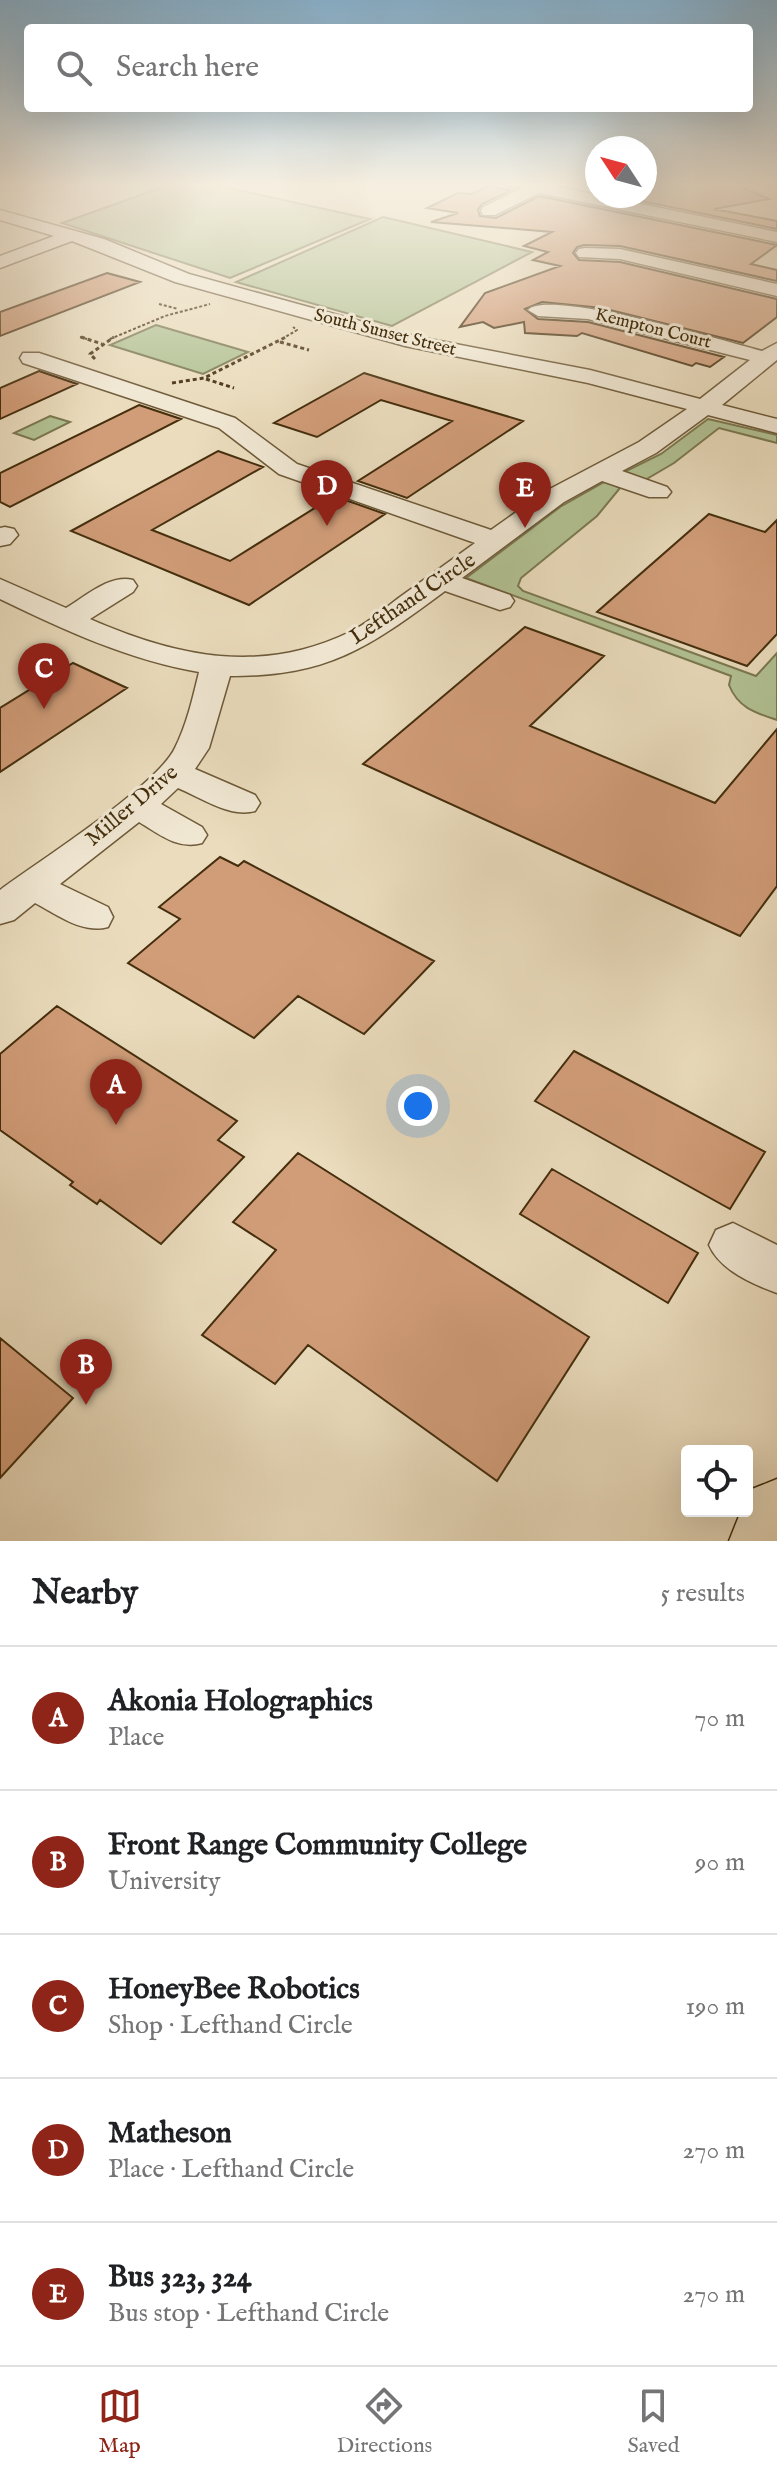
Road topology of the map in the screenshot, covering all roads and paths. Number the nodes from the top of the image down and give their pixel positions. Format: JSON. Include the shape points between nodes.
{"nodes":[{"id":1,"x":132,"y":257,"type":"edge"},
{"id":2,"x":633,"y":257,"type":"edge"},
{"id":3,"x":207,"y":285,"type":"junction"},
{"id":4,"x":777,"y":290,"type":"edge"},
{"id":5,"x":181,"y":302,"type":"junction"},
{"id":6,"x":159,"y":304,"type":"dead end"},
{"id":7,"x":218,"y":306,"type":"dead end"},
{"id":8,"x":538,"y":310,"type":"dead end"},
{"id":9,"x":300,"y":318,"type":"dead end"},
{"id":10,"x":390,"y":335,"type":"junction"},
{"id":11,"x":80,"y":337,"type":"dead end"},
{"id":12,"x":280,"y":342,"type":"junction"},
{"id":13,"x":102,"y":344,"type":"junction"},
{"id":14,"x":309,"y":350,"type":"dead end"},
{"id":15,"x":357,"y":352,"type":"dead end"},
{"id":16,"x":772,"y":354,"type":"edge"},
{"id":17,"x":31,"y":358,"type":"dead end"},
{"id":18,"x":100,"y":361,"type":"dead end"},
{"id":19,"x":204,"y":378,"type":"junction"},
{"id":20,"x":167,"y":383,"type":"dead end"},
{"id":21,"x":234,"y":388,"type":"dead end"},
{"id":22,"x":704,"y":406,"type":"junction"},
{"id":23,"x":777,"y":426,"type":"edge"},
{"id":24,"x":600,"y":472,"type":"junction"},
{"id":25,"x":658,"y":492,"type":"dead end"},
{"id":26,"x":496,"y":541,"type":"junction"},
{"id":27,"x":442,"y":581,"type":"junction"},
{"id":28,"x":123,"y":586,"type":"dead end"},
{"id":29,"x":0,"y":588,"type":"edge"},
{"id":30,"x":500,"y":601,"type":"dead end"},
{"id":31,"x":69,"y":619,"type":"junction"},
{"id":32,"x":216,"y":668,"type":"junction"},
{"id":33,"x":174,"y":773,"type":"junction"},
{"id":34,"x":243,"y":803,"type":"dead end"},
{"id":35,"x":137,"y":806,"type":"junction"},
{"id":36,"x":189,"y":835,"type":"dead end"},
{"id":37,"x":33,"y":886,"type":"junction"},
{"id":38,"x":0,"y":910,"type":"edge"},
{"id":39,"x":94,"y":917,"type":"dead end"},
{"id":40,"x":733,"y":1245,"type":"dead end"},
{"id":41,"x":777,"y":1271,"type":"edge"},
{"id":42,"x":777,"y":1514,"type":"edge"},
{"id":43,"x":764,"y":1541,"type":"edge"}],
"edges":[{"from":1,"to":3,"type":"street","name":"South Sunset Street"},
{"from":2,"to":4,"type":"street"},
{"from":3,"to":5,"type":"street"},
{"from":3,"to":10,"type":"street","name":"South Sunset Street"},
{"from":5,"to":6,"type":"path"},
{"from":5,"to":7,"type":"path"},
{"from":5,"to":13,"type":"path"},
{"from":8,"to":16,"type":"street","name":"Kempton Court","via":[[588,313]]},
{"from":9,"to":12,"type":"path","via":[[287,325],[295,333]]},
{"from":10,"to":15,"type":"street"},
{"from":10,"to":22,"type":"street","name":"South Sunset Street"},
{"from":11,"to":13,"type":"path"},
{"from":12,"to":14,"type":"path"},
{"from":12,"to":19,"type":"path"},
{"from":13,"to":18,"type":"path","via":[[90,354]]},
{"from":16,"to":22,"type":"street","name":"Lefthand Circle"},
{"from":17,"to":26,"type":"street","via":[[227,423],[288,469]]},
{"from":19,"to":20,"type":"path"},
{"from":19,"to":21,"type":"path"},
{"from":22,"to":23,"type":"street","name":"South Sunset Street"},
{"from":22,"to":24,"type":"street","name":"Lefthand Circle","via":[[662,439]]},
{"from":24,"to":25,"type":"street"},
{"from":24,"to":26,"type":"street","name":"Lefthand Circle","via":[[544,504]]},
{"from":26,"to":27,"type":"street","name":"Lefthand Circle"},
{"from":27,"to":30,"type":"street"},
{"from":27,"to":32,"type":"street","name":"Lefthand Circle","via":[[362,637],[331,652],[254,668]]},
{"from":28,"to":31,"type":"street"},
{"from":29,"to":31,"type":"street","name":"Lefthand Circle"},
{"from":31,"to":32,"type":"street","name":"Lefthand Circle","via":[[132,648]]},
{"from":32,"to":33,"type":"street","name":"Miller Drive","via":[[192,748]]},
{"from":33,"to":34,"type":"street"},
{"from":33,"to":35,"type":"street","name":"Miller Drive"},
{"from":35,"to":36,"type":"street"},
{"from":35,"to":37,"type":"street","name":"Miller Drive"},
{"from":37,"to":38,"type":"street","name":"Miller Drive"},
{"from":37,"to":39,"type":"street"},
{"from":40,"to":41,"type":"street"},
{"from":42,"to":43,"type":"main road"}]}
